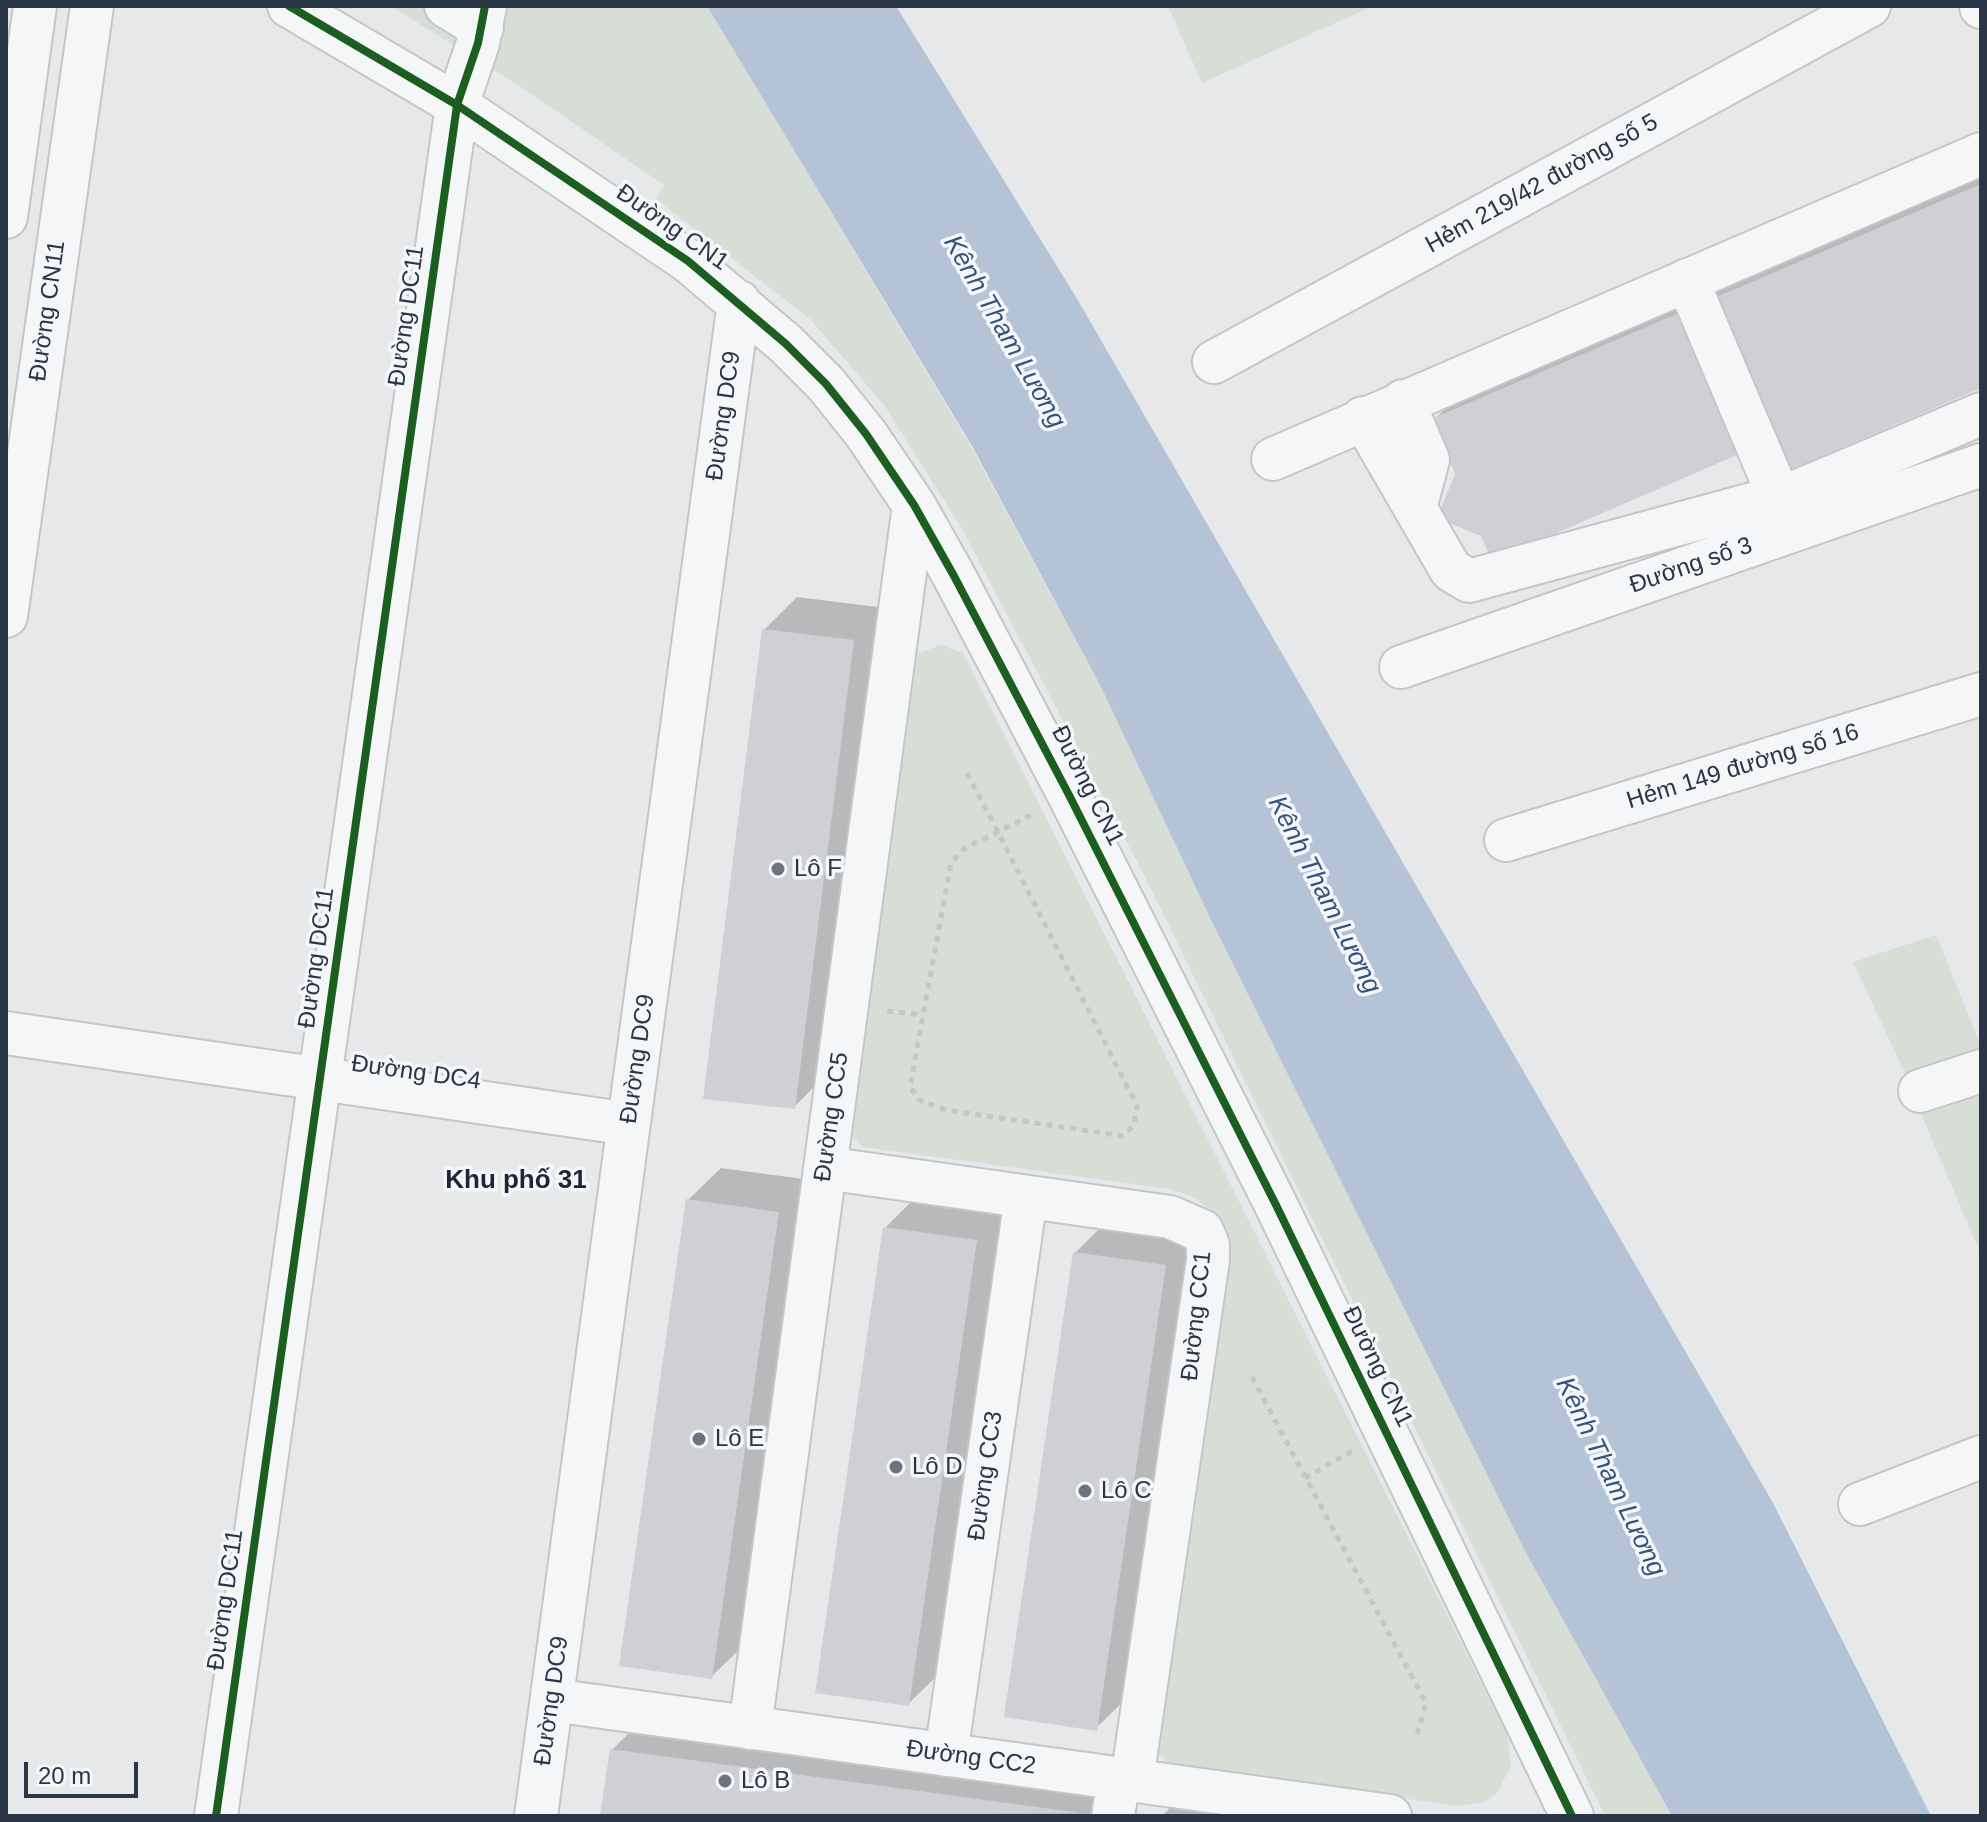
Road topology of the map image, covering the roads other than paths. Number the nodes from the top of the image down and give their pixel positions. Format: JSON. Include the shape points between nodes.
{"nodes":[{"id":1,"x":35,"y":6,"type":"edge"},
{"id":2,"x":92,"y":6,"type":"edge"},
{"id":3,"x":289,"y":6,"type":"edge"},
{"id":4,"x":446,"y":6,"type":"edge"},
{"id":5,"x":1869,"y":6,"type":"edge"},
{"id":6,"x":483,"y":17,"type":"edge"},
{"id":7,"x":457,"y":105,"type":"junction"},
{"id":8,"x":1981,"y":154,"type":"edge"},
{"id":9,"x":9,"y":173,"type":"edge"},
{"id":10,"x":64,"y":202,"type":"junction"},
{"id":11,"x":6,"y":217,"type":"edge"},
{"id":12,"x":1687,"y":280,"type":"junction"},
{"id":13,"x":739,"y":302,"type":"junction"},
{"id":14,"x":1214,"y":362,"type":"dead end"},
{"id":15,"x":1403,"y":401,"type":"junction"},
{"id":16,"x":1981,"y":414,"type":"edge"},
{"id":17,"x":1363,"y":418,"type":"junction"},
{"id":18,"x":1273,"y":459,"type":"dead end"},
{"id":19,"x":1981,"y":465,"type":"edge"},
{"id":20,"x":1779,"y":497,"type":"junction"},
{"id":21,"x":914,"y":505,"type":"junction"},
{"id":22,"x":1415,"y":508,"type":"junction"},
{"id":23,"x":6,"y":616,"type":"edge"},
{"id":24,"x":1401,"y":667,"type":"dead end"},
{"id":25,"x":1981,"y":694,"type":"edge"},
{"id":26,"x":1506,"y":840,"type":"dead end"},
{"id":27,"x":6,"y":1033,"type":"edge"},
{"id":28,"x":1981,"y":1071,"type":"edge"},
{"id":29,"x":320,"y":1079,"type":"junction"},
{"id":30,"x":1920,"y":1091,"type":"dead end"},
{"id":31,"x":629,"y":1124,"type":"junction"},
{"id":32,"x":825,"y":1168,"type":"junction"},
{"id":33,"x":1026,"y":1197,"type":"junction"},
{"id":34,"x":1981,"y":1457,"type":"edge"},
{"id":35,"x":1860,"y":1504,"type":"dead end"},
{"id":36,"x":552,"y":1700,"type":"junction"},
{"id":37,"x":750,"y":1728,"type":"junction"},
{"id":38,"x":946,"y":1755,"type":"junction"},
{"id":39,"x":1121,"y":1792,"type":"edge"},
{"id":40,"x":216,"y":1816,"type":"edge"},
{"id":41,"x":536,"y":1816,"type":"edge"},
{"id":42,"x":1390,"y":1816,"type":"edge"},
{"id":43,"x":1572,"y":1816,"type":"edge"}],
"edges":[{"from":1,"to":9,"type":"street"},
{"from":2,"to":10,"type":"street","name":"Đường CN11"},
{"from":3,"to":7,"type":"street","name":"Đường CN1"},
{"from":4,"to":6,"type":"street"},
{"from":5,"to":14,"type":"street","name":"Hẻm 219/42 đường số 5"},
{"from":6,"to":7,"type":"street","name":"Đường DC11"},
{"from":7,"to":13,"type":"street","name":"Đường CN1","via":[[688,261]]},
{"from":7,"to":29,"type":"street","name":"Đường DC11"},
{"from":8,"to":12,"type":"street"},
{"from":9,"to":10,"type":"street"},
{"from":9,"to":11,"type":"street"},
{"from":10,"to":23,"type":"street","name":"Đường CN11"},
{"from":12,"to":15,"type":"street"},
{"from":12,"to":20,"type":"street"},
{"from":13,"to":21,"type":"street","name":"Đường CN1","via":[[826,384]]},
{"from":13,"to":31,"type":"street","name":"Đường DC9"},
{"from":15,"to":17,"type":"street"},
{"from":15,"to":22,"type":"street","via":[[1428,460]]},
{"from":16,"to":20,"type":"street"},
{"from":17,"to":18,"type":"street"},
{"from":17,"to":22,"type":"street"},
{"from":19,"to":24,"type":"street","name":"Đường số 3"},
{"from":20,"to":22,"type":"street","via":[[1469,581],[1451,570]]},
{"from":21,"to":32,"type":"street","name":"Đường CC5"},
{"from":21,"to":43,"type":"street","name":"Đường CN1","via":[[1069,795]]},
{"from":25,"to":26,"type":"street","name":"Hẻm 149 đường số 16"},
{"from":27,"to":29,"type":"street","name":"Đường DC4"},
{"from":28,"to":30,"type":"street"},
{"from":29,"to":31,"type":"street","name":"Đường DC4"},
{"from":29,"to":40,"type":"street","name":"Đường DC11"},
{"from":31,"to":36,"type":"street","name":"Đường DC9"},
{"from":32,"to":33,"type":"street","name":"Đường CC1"},
{"from":32,"to":37,"type":"street","name":"Đường CC5"},
{"from":33,"to":38,"type":"street","name":"Đường CC3"},
{"from":33,"to":39,"type":"street","name":"Đường CC1","via":[[1170,1217],[1202,1231],[1208,1245]]},
{"from":34,"to":35,"type":"street"},
{"from":36,"to":37,"type":"street","name":"Đường CC2"},
{"from":36,"to":41,"type":"street","name":"Đường DC9"},
{"from":37,"to":38,"type":"street","name":"Đường CC2"},
{"from":38,"to":39,"type":"street","name":"Đường CC2"},
{"from":39,"to":42,"type":"street","name":"Đường CC2"}]}
